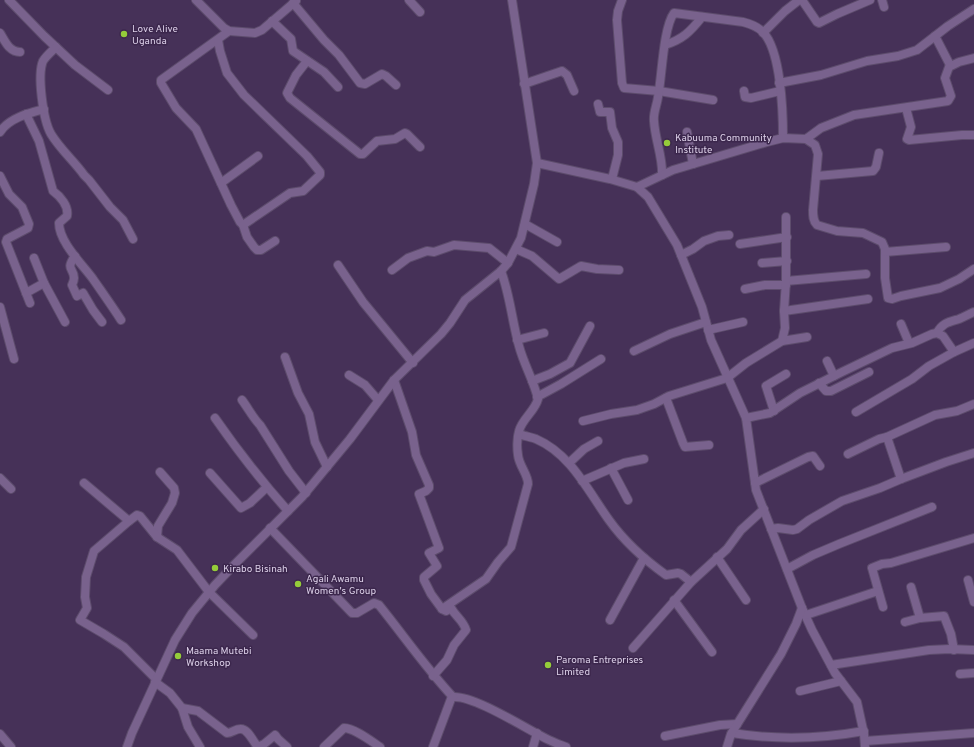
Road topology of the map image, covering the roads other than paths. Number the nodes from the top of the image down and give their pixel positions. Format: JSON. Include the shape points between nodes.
{"nodes":[{"id":1,"x":9,"y":0,"type":"edge"},
{"id":2,"x":196,"y":0,"type":"edge"},
{"id":3,"x":409,"y":0,"type":"edge"},
{"id":4,"x":512,"y":0,"type":"edge"},
{"id":5,"x":622,"y":0,"type":"edge"},
{"id":6,"x":801,"y":0,"type":"edge"},
{"id":7,"x":870,"y":0,"type":"edge"},
{"id":8,"x":295,"y":2,"type":"edge"},
{"id":9,"x":974,"y":9,"type":"edge"},
{"id":10,"x":420,"y":12,"type":"dead end"},
{"id":11,"x":702,"y":17,"type":"junction"},
{"id":12,"x":272,"y":21,"type":"junction"},
{"id":13,"x":229,"y":31,"type":"junction"},
{"id":14,"x":764,"y":33,"type":"junction"},
{"id":15,"x":0,"y":34,"type":"edge"},
{"id":16,"x":935,"y":36,"type":"junction"},
{"id":17,"x":218,"y":40,"type":"junction"},
{"id":18,"x":665,"y":46,"type":"junction"},
{"id":19,"x":56,"y":47,"type":"junction"},
{"id":20,"x":20,"y":52,"type":"dead end"},
{"id":21,"x":974,"y":58,"type":"edge"},
{"id":22,"x":307,"y":61,"type":"junction"},
{"id":23,"x":950,"y":66,"type":"junction"},
{"id":24,"x":524,"y":84,"type":"junction"},
{"id":25,"x":396,"y":86,"type":"dead end"},
{"id":26,"x":338,"y":87,"type":"dead end"},
{"id":27,"x":780,"y":87,"type":"junction"},
{"id":28,"x":108,"y":90,"type":"dead end"},
{"id":29,"x":574,"y":91,"type":"dead end"},
{"id":30,"x":659,"y":91,"type":"junction"},
{"id":31,"x":744,"y":91,"type":"dead end"},
{"id":32,"x":713,"y":100,"type":"dead end"},
{"id":33,"x":598,"y":104,"type":"dead end"},
{"id":34,"x":906,"y":108,"type":"junction"},
{"id":35,"x":44,"y":109,"type":"junction"},
{"id":36,"x":26,"y":114,"type":"junction"},
{"id":37,"x":0,"y":132,"type":"edge"},
{"id":38,"x":687,"y":132,"type":"dead end"},
{"id":39,"x":974,"y":135,"type":"edge"},
{"id":40,"x":783,"y":138,"type":"junction"},
{"id":41,"x":806,"y":139,"type":"junction"},
{"id":42,"x":420,"y":147,"type":"dead end"},
{"id":43,"x":879,"y":153,"type":"dead end"},
{"id":44,"x":258,"y":156,"type":"dead end"},
{"id":45,"x":537,"y":163,"type":"junction"},
{"id":46,"x":693,"y":164,"type":"junction"},
{"id":47,"x":662,"y":175,"type":"junction"},
{"id":48,"x":0,"y":176,"type":"edge"},
{"id":49,"x":817,"y":176,"type":"junction"},
{"id":50,"x":612,"y":179,"type":"junction"},
{"id":51,"x":221,"y":183,"type":"junction"},
{"id":52,"x":637,"y":187,"type":"junction"},
{"id":53,"x":786,"y":218,"type":"dead end"},
{"id":54,"x":525,"y":224,"type":"junction"},
{"id":55,"x":243,"y":225,"type":"junction"},
{"id":56,"x":729,"y":235,"type":"dead end"},
{"id":57,"x":787,"y":237,"type":"junction"},
{"id":58,"x":133,"y":239,"type":"dead end"},
{"id":59,"x":275,"y":241,"type":"dead end"},
{"id":60,"x":557,"y":242,"type":"dead end"},
{"id":61,"x":740,"y":244,"type":"dead end"},
{"id":62,"x":946,"y":247,"type":"dead end"},
{"id":63,"x":516,"y":249,"type":"junction"},
{"id":64,"x":885,"y":252,"type":"junction"},
{"id":65,"x":681,"y":255,"type":"junction"},
{"id":66,"x":75,"y":256,"type":"junction"},
{"id":67,"x":34,"y":258,"type":"dead end"},
{"id":68,"x":787,"y":261,"type":"junction"},
{"id":69,"x":508,"y":263,"type":"junction"},
{"id":70,"x":762,"y":263,"type":"dead end"},
{"id":71,"x":338,"y":265,"type":"dead end"},
{"id":72,"x":974,"y":269,"type":"edge"},
{"id":73,"x":392,"y":270,"type":"dead end"},
{"id":74,"x":619,"y":270,"type":"dead end"},
{"id":75,"x":501,"y":271,"type":"junction"},
{"id":76,"x":866,"y":274,"type":"dead end"},
{"id":77,"x":44,"y":283,"type":"junction"},
{"id":78,"x":786,"y":283,"type":"junction"},
{"id":79,"x":745,"y":289,"type":"dead end"},
{"id":80,"x":26,"y":293,"type":"junction"},
{"id":81,"x":868,"y":299,"type":"dead end"},
{"id":82,"x":30,"y":303,"type":"dead end"},
{"id":83,"x":0,"y":307,"type":"edge"},
{"id":84,"x":784,"y":311,"type":"junction"},
{"id":85,"x":974,"y":312,"type":"edge"},
{"id":86,"x":121,"y":320,"type":"dead end"},
{"id":87,"x":65,"y":322,"type":"dead end"},
{"id":88,"x":102,"y":322,"type":"dead end"},
{"id":89,"x":743,"y":322,"type":"dead end"},
{"id":90,"x":901,"y":324,"type":"dead end"},
{"id":91,"x":590,"y":326,"type":"dead end"},
{"id":92,"x":707,"y":326,"type":"junction"},
{"id":93,"x":544,"y":333,"type":"dead end"},
{"id":94,"x":937,"y":333,"type":"junction"},
{"id":95,"x":807,"y":337,"type":"dead end"},
{"id":96,"x":517,"y":340,"type":"junction"},
{"id":97,"x":782,"y":341,"type":"junction"},
{"id":98,"x":974,"y":342,"type":"edge"},
{"id":99,"x":909,"y":343,"type":"junction"},
{"id":100,"x":634,"y":351,"type":"dead end"},
{"id":101,"x":954,"y":352,"type":"junction"},
{"id":102,"x":285,"y":357,"type":"dead end"},
{"id":103,"x":14,"y":359,"type":"dead end"},
{"id":104,"x":601,"y":359,"type":"dead end"},
{"id":105,"x":827,"y":361,"type":"dead end"},
{"id":106,"x":413,"y":363,"type":"junction"},
{"id":107,"x":869,"y":372,"type":"dead end"},
{"id":108,"x":786,"y":374,"type":"dead end"},
{"id":109,"x":349,"y":376,"type":"dead end"},
{"id":110,"x":834,"y":376,"type":"junction"},
{"id":111,"x":727,"y":378,"type":"junction"},
{"id":112,"x":394,"y":380,"type":"junction"},
{"id":113,"x":532,"y":381,"type":"junction"},
{"id":114,"x":819,"y":383,"type":"junction"},
{"id":115,"x":538,"y":397,"type":"junction"},
{"id":116,"x":666,"y":398,"type":"junction"},
{"id":117,"x":242,"y":400,"type":"dead end"},
{"id":118,"x":378,"y":400,"type":"junction"},
{"id":119,"x":974,"y":404,"type":"edge"},
{"id":120,"x":774,"y":411,"type":"junction"},
{"id":121,"x":856,"y":412,"type":"dead end"},
{"id":122,"x":215,"y":418,"type":"dead end"},
{"id":123,"x":746,"y":418,"type":"junction"},
{"id":124,"x":583,"y":421,"type":"dead end"},
{"id":125,"x":519,"y":434,"type":"junction"},
{"id":126,"x":887,"y":437,"type":"junction"},
{"id":127,"x":598,"y":441,"type":"dead end"},
{"id":128,"x":709,"y":445,"type":"dead end"},
{"id":129,"x":848,"y":454,"type":"dead end"},
{"id":130,"x":974,"y":454,"type":"edge"},
{"id":131,"x":644,"y":459,"type":"dead end"},
{"id":132,"x":569,"y":463,"type":"junction"},
{"id":133,"x":820,"y":466,"type":"dead end"},
{"id":134,"x":327,"y":467,"type":"junction"},
{"id":135,"x":611,"y":468,"type":"junction"},
{"id":136,"x":160,"y":472,"type":"dead end"},
{"id":137,"x":210,"y":473,"type":"dead end"},
{"id":138,"x":0,"y":478,"type":"edge"},
{"id":139,"x":901,"y":479,"type":"junction"},
{"id":140,"x":582,"y":481,"type":"junction"},
{"id":141,"x":84,"y":483,"type":"dead end"},
{"id":142,"x":755,"y":483,"type":"junction"},
{"id":143,"x":267,"y":487,"type":"junction"},
{"id":144,"x":11,"y":489,"type":"dead end"},
{"id":145,"x":306,"y":493,"type":"junction"},
{"id":146,"x":628,"y":500,"type":"dead end"},
{"id":147,"x":932,"y":508,"type":"dead end"},
{"id":148,"x":764,"y":510,"type":"junction"},
{"id":149,"x":288,"y":511,"type":"junction"},
{"id":150,"x":129,"y":521,"type":"junction"},
{"id":151,"x":270,"y":528,"type":"junction"},
{"id":152,"x":771,"y":529,"type":"junction"},
{"id":153,"x":158,"y":537,"type":"junction"},
{"id":154,"x":974,"y":538,"type":"edge"},
{"id":155,"x":717,"y":557,"type":"junction"},
{"id":156,"x":644,"y":558,"type":"junction"},
{"id":157,"x":787,"y":569,"type":"junction"},
{"id":158,"x":968,"y":580,"type":"dead end"},
{"id":159,"x":691,"y":582,"type":"junction"},
{"id":160,"x":911,"y":587,"type":"dead end"},
{"id":161,"x":878,"y":591,"type":"junction"},
{"id":162,"x":209,"y":592,"type":"junction"},
{"id":163,"x":674,"y":600,"type":"junction"},
{"id":164,"x":746,"y":600,"type":"dead end"},
{"id":165,"x":974,"y":602,"type":"edge"},
{"id":166,"x":883,"y":607,"type":"dead end"},
{"id":167,"x":802,"y":608,"type":"junction"},
{"id":168,"x":442,"y":609,"type":"junction"},
{"id":169,"x":806,"y":615,"type":"junction"},
{"id":170,"x":920,"y":618,"type":"junction"},
{"id":171,"x":610,"y":620,"type":"dead end"},
{"id":172,"x":905,"y":622,"type":"dead end"},
{"id":173,"x":253,"y":635,"type":"dead end"},
{"id":174,"x":633,"y":648,"type":"dead end"},
{"id":175,"x":954,"y":650,"type":"junction"},
{"id":176,"x":974,"y":650,"type":"edge"},
{"id":177,"x":712,"y":652,"type":"dead end"},
{"id":178,"x":831,"y":665,"type":"junction"},
{"id":179,"x":974,"y":673,"type":"edge"},
{"id":180,"x":960,"y":674,"type":"dead end"},
{"id":181,"x":433,"y":676,"type":"junction"},
{"id":182,"x":156,"y":681,"type":"junction"},
{"id":183,"x":841,"y":681,"type":"junction"},
{"id":184,"x":800,"y":691,"type":"dead end"},
{"id":185,"x":453,"y":698,"type":"junction"},
{"id":186,"x":182,"y":708,"type":"junction"},
{"id":187,"x":737,"y":724,"type":"junction"},
{"id":188,"x":864,"y":731,"type":"junction"},
{"id":189,"x":732,"y":733,"type":"junction"},
{"id":190,"x":974,"y":733,"type":"edge"},
{"id":191,"x":0,"y":734,"type":"edge"},
{"id":192,"x":537,"y":734,"type":"junction"},
{"id":193,"x":665,"y":736,"type":"dead end"},
{"id":194,"x":865,"y":744,"type":"edge"},
{"id":195,"x":11,"y":747,"type":"edge"},
{"id":196,"x":127,"y":747,"type":"edge"},
{"id":197,"x":200,"y":747,"type":"edge"},
{"id":198,"x":287,"y":747,"type":"edge"},
{"id":199,"x":324,"y":747,"type":"edge"},
{"id":200,"x":380,"y":747,"type":"edge"},
{"id":201,"x":433,"y":747,"type":"edge"},
{"id":202,"x":533,"y":747,"type":"edge"},
{"id":203,"x":566,"y":747,"type":"edge"},
{"id":204,"x":727,"y":747,"type":"edge"}],
"edges":[{"from":1,"to":19,"type":"street"},
{"from":2,"to":13,"type":"street"},
{"from":3,"to":10,"type":"street"},
{"from":4,"to":24,"type":"street"},
{"from":5,"to":30,"type":"street","via":[[617,16],[623,86],[627,89]]},
{"from":6,"to":7,"type":"street","via":[[819,23]]},
{"from":6,"to":14,"type":"street","via":[[785,11]]},
{"from":8,"to":12,"type":"street"},
{"from":8,"to":25,"type":"street","via":[[360,83],[365,84],[382,74]]},
{"from":9,"to":16,"type":"street"},
{"from":11,"to":14,"type":"street","via":[[744,22]]},
{"from":11,"to":18,"type":"street","via":[[687,35]]},
{"from":11,"to":18,"type":"street","via":[[674,13]]},
{"from":12,"to":13,"type":"street","via":[[255,33]]},
{"from":12,"to":22,"type":"street","via":[[291,39],[293,51]]},
{"from":13,"to":17,"type":"street"},
{"from":14,"to":27,"type":"street","via":[[773,51]]},
{"from":15,"to":20,"type":"street","via":[[9,47]]},
{"from":16,"to":23,"type":"street"},
{"from":16,"to":27,"type":"street","via":[[913,52],[867,61]]},
{"from":17,"to":51,"type":"street","via":[[160,83],[176,108],[196,129]]},
{"from":17,"to":55,"type":"street","via":[[227,73],[244,95],[320,172],[305,190],[290,192]]},
{"from":18,"to":30,"type":"street"},
{"from":19,"to":28,"type":"street"},
{"from":19,"to":35,"type":"street","via":[[42,62],[40,86]]},
{"from":21,"to":23,"type":"street"},
{"from":22,"to":26,"type":"street","via":[[324,72]]},
{"from":22,"to":42,"type":"street","via":[[287,91],[288,95],[360,154],[364,154],[377,141],[395,139],[405,133]]},
{"from":23,"to":34,"type":"street","via":[[945,78],[952,96],[950,101]]},
{"from":24,"to":29,"type":"street","via":[[562,72],[567,75]]},
{"from":24,"to":45,"type":"street"},
{"from":27,"to":31,"type":"street","via":[[751,98],[745,97]]},
{"from":27,"to":40,"type":"street"},
{"from":30,"to":32,"type":"street"},
{"from":30,"to":47,"type":"street","via":[[654,122],[662,161]]},
{"from":33,"to":50,"type":"street","via":[[600,112],[610,112],[612,128],[618,142],[618,155]]},
{"from":34,"to":39,"type":"street","via":[[911,126],[907,136],[909,140]]},
{"from":34,"to":41,"type":"street","via":[[854,116],[821,128]]},
{"from":35,"to":36,"type":"street"},
{"from":35,"to":58,"type":"street","via":[[53,137],[123,220]]},
{"from":36,"to":37,"type":"street","via":[[5,126]]},
{"from":36,"to":66,"type":"street","via":[[40,145],[53,191],[67,210],[67,216],[59,225],[62,236]]},
{"from":38,"to":46,"type":"street"},
{"from":40,"to":41,"type":"street"},
{"from":40,"to":46,"type":"street"},
{"from":41,"to":49,"type":"street","via":[[815,145],[818,154]]},
{"from":43,"to":49,"type":"street","via":[[873,171]]},
{"from":44,"to":51,"type":"street"},
{"from":45,"to":50,"type":"street"},
{"from":45,"to":54,"type":"street"},
{"from":46,"to":47,"type":"street"},
{"from":47,"to":52,"type":"street"},
{"from":48,"to":80,"type":"street","via":[[9,194],[22,207],[29,224],[28,228],[6,242]]},
{"from":49,"to":64,"type":"street","via":[[813,210],[813,220],[817,225],[837,231],[863,233],[882,242]]},
{"from":50,"to":52,"type":"street"},
{"from":51,"to":55,"type":"street"},
{"from":52,"to":65,"type":"street","via":[[648,197]]},
{"from":53,"to":57,"type":"street"},
{"from":54,"to":60,"type":"street"},
{"from":54,"to":63,"type":"street"},
{"from":55,"to":59,"type":"street","via":[[247,237],[257,250],[263,250]]},
{"from":56,"to":65,"type":"street","via":[[704,241]]},
{"from":57,"to":61,"type":"street"},
{"from":57,"to":68,"type":"street"},
{"from":62,"to":64,"type":"street"},
{"from":63,"to":69,"type":"street"},
{"from":63,"to":74,"type":"street","via":[[532,256],[559,279],[581,266],[597,270]]},
{"from":64,"to":72,"type":"street","via":[[885,278],[890,299],[940,288]]},
{"from":65,"to":92,"type":"street"},
{"from":66,"to":86,"type":"street"},
{"from":66,"to":88,"type":"street","via":[[70,266],[74,278],[72,285],[77,296],[83,294]]},
{"from":67,"to":77,"type":"street"},
{"from":68,"to":70,"type":"street"},
{"from":68,"to":78,"type":"street"},
{"from":69,"to":73,"type":"street","via":[[489,248],[454,245],[408,258]]},
{"from":69,"to":75,"type":"street"},
{"from":71,"to":106,"type":"street","via":[[368,308]]},
{"from":75,"to":96,"type":"street","via":[[508,291]]},
{"from":75,"to":106,"type":"street","via":[[465,300],[441,334]]},
{"from":76,"to":78,"type":"street"},
{"from":77,"to":80,"type":"street"},
{"from":77,"to":87,"type":"street"},
{"from":78,"to":79,"type":"street"},
{"from":78,"to":84,"type":"street"},
{"from":80,"to":82,"type":"street"},
{"from":81,"to":84,"type":"street"},
{"from":83,"to":103,"type":"street"},
{"from":84,"to":97,"type":"street","via":[[785,328]]},
{"from":85,"to":94,"type":"street","via":[[943,324]]},
{"from":89,"to":92,"type":"street"},
{"from":90,"to":99,"type":"street"},
{"from":91,"to":113,"type":"street","via":[[570,362]]},
{"from":92,"to":100,"type":"street","via":[[670,334]]},
{"from":92,"to":111,"type":"street"},
{"from":93,"to":96,"type":"street"},
{"from":94,"to":99,"type":"street"},
{"from":94,"to":101,"type":"street","via":[[943,336]]},
{"from":95,"to":97,"type":"street"},
{"from":96,"to":113,"type":"street"},
{"from":97,"to":111,"type":"street"},
{"from":98,"to":101,"type":"street"},
{"from":99,"to":110,"type":"street","via":[[892,348]]},
{"from":101,"to":121,"type":"street"},
{"from":102,"to":134,"type":"street","via":[[309,414],[315,442]]},
{"from":104,"to":115,"type":"street"},
{"from":105,"to":110,"type":"street"},
{"from":106,"to":112,"type":"street"},
{"from":107,"to":114,"type":"street","via":[[831,391],[826,391]]},
{"from":108,"to":120,"type":"street","via":[[766,386]]},
{"from":109,"to":118,"type":"street","via":[[365,385]]},
{"from":110,"to":114,"type":"street"},
{"from":111,"to":116,"type":"street"},
{"from":111,"to":123,"type":"street"},
{"from":112,"to":118,"type":"street"},
{"from":112,"to":168,"type":"street","via":[[412,432],[416,455],[429,485],[426,491],[419,494],[439,548],[429,553],[437,566],[424,577],[424,580]]},
{"from":113,"to":115,"type":"street"},
{"from":114,"to":120,"type":"street","via":[[794,396]]},
{"from":115,"to":125,"type":"street","via":[[537,404],[521,426]]},
{"from":116,"to":124,"type":"street","via":[[637,410]]},
{"from":116,"to":128,"type":"street","via":[[686,447]]},
{"from":117,"to":145,"type":"street"},
{"from":118,"to":134,"type":"street"},
{"from":119,"to":126,"type":"street","via":[[957,411],[935,415]]},
{"from":120,"to":123,"type":"street"},
{"from":122,"to":143,"type":"street"},
{"from":123,"to":142,"type":"street"},
{"from":125,"to":132,"type":"street","via":[[548,446]]},
{"from":125,"to":168,"type":"street","via":[[518,456],[528,484],[511,548],[486,579]]},
{"from":126,"to":129,"type":"street"},
{"from":126,"to":139,"type":"street"},
{"from":127,"to":132,"type":"street","via":[[584,449]]},
{"from":130,"to":139,"type":"street"},
{"from":131,"to":135,"type":"street"},
{"from":132,"to":140,"type":"street"},
{"from":133,"to":142,"type":"street","via":[[813,456],[808,457]]},
{"from":134,"to":145,"type":"street"},
{"from":135,"to":140,"type":"street"},
{"from":135,"to":146,"type":"street"},
{"from":136,"to":153,"type":"street","via":[[174,488],[175,494],[158,526]]},
{"from":137,"to":143,"type":"street","via":[[240,508],[250,503]]},
{"from":138,"to":144,"type":"street"},
{"from":139,"to":152,"type":"street","via":[[842,501],[797,529]]},
{"from":140,"to":156,"type":"street","via":[[609,521]]},
{"from":141,"to":150,"type":"street"},
{"from":142,"to":148,"type":"street"},
{"from":143,"to":149,"type":"street"},
{"from":145,"to":149,"type":"street"},
{"from":147,"to":157,"type":"street","via":[[839,544]]},
{"from":148,"to":152,"type":"street"},
{"from":148,"to":155,"type":"street","via":[[741,530]]},
{"from":149,"to":151,"type":"street"},
{"from":150,"to":153,"type":"street","via":[[138,515]]},
{"from":150,"to":182,"type":"street","via":[[92,556],[86,577],[86,608],[80,620],[124,647]]},
{"from":151,"to":162,"type":"street"},
{"from":151,"to":181,"type":"street","via":[[352,613],[357,613],[374,603],[379,605]]},
{"from":152,"to":157,"type":"street"},
{"from":153,"to":162,"type":"street","via":[[177,550]]},
{"from":154,"to":161,"type":"street","via":[[875,566],[872,568]]},
{"from":155,"to":159,"type":"street"},
{"from":155,"to":164,"type":"street"},
{"from":156,"to":159,"type":"street","via":[[666,575],[678,573]]},
{"from":156,"to":171,"type":"street"},
{"from":157,"to":167,"type":"street"},
{"from":158,"to":165,"type":"street"},
{"from":159,"to":163,"type":"street"},
{"from":160,"to":170,"type":"street"},
{"from":161,"to":166,"type":"street"},
{"from":161,"to":169,"type":"street"},
{"from":162,"to":173,"type":"street"},
{"from":162,"to":182,"type":"street","via":[[183,626]]},
{"from":163,"to":174,"type":"street"},
{"from":163,"to":177,"type":"street"},
{"from":167,"to":169,"type":"street"},
{"from":167,"to":187,"type":"street","via":[[780,654]]},
{"from":168,"to":181,"type":"street","via":[[451,608],[453,614],[464,623],[466,630],[454,645],[447,660]]},
{"from":169,"to":178,"type":"street"},
{"from":170,"to":172,"type":"street"},
{"from":170,"to":175,"type":"street","via":[[944,616]]},
{"from":175,"to":176,"type":"street"},
{"from":175,"to":178,"type":"street","via":[[929,650]]},
{"from":178,"to":183,"type":"street"},
{"from":179,"to":180,"type":"street"},
{"from":181,"to":185,"type":"street"},
{"from":182,"to":186,"type":"street"},
{"from":182,"to":196,"type":"street"},
{"from":183,"to":184,"type":"street"},
{"from":183,"to":188,"type":"street","via":[[857,702]]},
{"from":185,"to":192,"type":"street","via":[[465,698]]},
{"from":185,"to":201,"type":"street"},
{"from":186,"to":197,"type":"street","via":[[188,727]]},
{"from":186,"to":198,"type":"street","via":[[198,711],[227,733],[245,730],[258,747],[275,735]]},
{"from":187,"to":189,"type":"street"},
{"from":187,"to":193,"type":"street"},
{"from":188,"to":189,"type":"street","via":[[811,737],[759,737]]},
{"from":188,"to":194,"type":"street"},
{"from":189,"to":204,"type":"street"},
{"from":190,"to":194,"type":"street"},
{"from":191,"to":195,"type":"street"},
{"from":192,"to":202,"type":"street"},
{"from":192,"to":203,"type":"street"},
{"from":199,"to":200,"type":"street","via":[[344,728]]}]}
